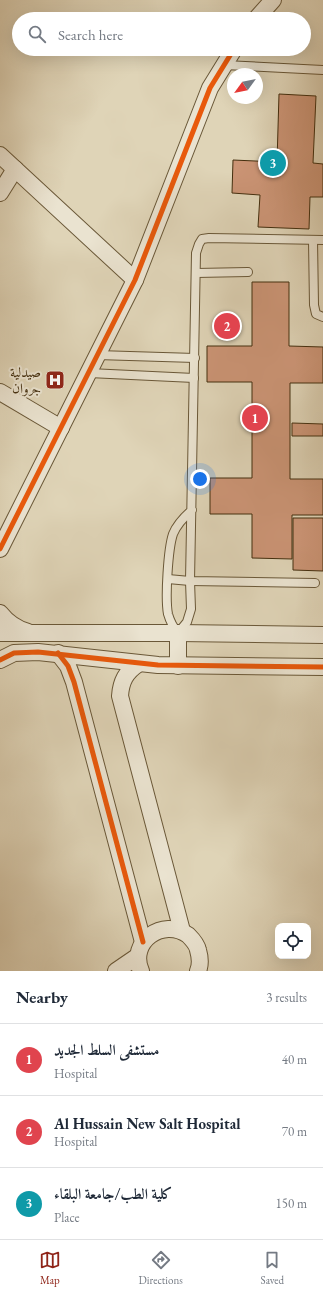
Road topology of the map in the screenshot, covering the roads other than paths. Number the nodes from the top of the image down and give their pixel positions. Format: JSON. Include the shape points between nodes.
{"nodes":[{"id":1,"x":273,"y":0,"type":"edge"},
{"id":2,"x":262,"y":12,"type":"edge"},
{"id":3,"x":230,"y":56,"type":"edge"},
{"id":4,"x":224,"y":65,"type":"junction"},
{"id":5,"x":323,"y":70,"type":"edge"},
{"id":6,"x":0,"y":155,"type":"edge"},
{"id":7,"x":16,"y":169,"type":"junction"},
{"id":8,"x":0,"y":193,"type":"edge"},
{"id":9,"x":313,"y":240,"type":"junction"},
{"id":10,"x":323,"y":240,"type":"edge"},
{"id":11,"x":248,"y":272,"type":"dead end"},
{"id":12,"x":196,"y":273,"type":"junction"},
{"id":13,"x":135,"y":280,"type":"junction"},
{"id":14,"x":323,"y":317,"type":"edge"},
{"id":15,"x":97,"y":355,"type":"junction"},
{"id":16,"x":195,"y":358,"type":"junction"},
{"id":17,"x":89,"y":373,"type":"junction"},
{"id":18,"x":194,"y":378,"type":"junction"},
{"id":19,"x":0,"y":392,"type":"edge"},
{"id":20,"x":61,"y":428,"type":"junction"},
{"id":21,"x":192,"y":510,"type":"junction"},
{"id":22,"x":0,"y":549,"type":"edge"},
{"id":23,"x":168,"y":579,"type":"junction"},
{"id":24,"x":190,"y":581,"type":"junction"},
{"id":25,"x":315,"y":583,"type":"dead end"},
{"id":26,"x":0,"y":612,"type":"edge"},
{"id":27,"x":0,"y":633,"type":"edge"},
{"id":28,"x":178,"y":633,"type":"junction"},
{"id":29,"x":36,"y":634,"type":"junction"},
{"id":30,"x":323,"y":635,"type":"edge"},
{"id":31,"x":58,"y":653,"type":"junction"},
{"id":32,"x":0,"y":660,"type":"edge"},
{"id":33,"x":138,"y":664,"type":"junction"},
{"id":34,"x":178,"y":666,"type":"junction"},
{"id":35,"x":323,"y":667,"type":"edge"},
{"id":36,"x":182,"y":931,"type":"junction"},
{"id":37,"x":141,"y":956,"type":"edge"},
{"id":38,"x":116,"y":971,"type":"edge"},
{"id":39,"x":198,"y":971,"type":"edge"}],
"edges":[{"from":1,"to":2,"type":"street"},
{"from":3,"to":4,"type":"street"},
{"from":4,"to":5,"type":"lane"},
{"from":4,"to":13,"type":"street","via":[[210,88]]},
{"from":6,"to":7,"type":"street"},
{"from":7,"to":8,"type":"street"},
{"from":7,"to":13,"type":"street"},
{"from":9,"to":10,"type":"lane"},
{"from":9,"to":12,"type":"lane","via":[[202,239],[196,253]]},
{"from":9,"to":14,"type":"lane","via":[[314,305],[316,314]]},
{"from":11,"to":12,"type":"lane"},
{"from":12,"to":16,"type":"lane"},
{"from":13,"to":15,"type":"street"},
{"from":15,"to":16,"type":"lane"},
{"from":15,"to":17,"type":"street"},
{"from":16,"to":18,"type":"lane"},
{"from":17,"to":18,"type":"lane"},
{"from":17,"to":20,"type":"street"},
{"from":18,"to":21,"type":"lane"},
{"from":19,"to":20,"type":"street"},
{"from":20,"to":22,"type":"street"},
{"from":21,"to":23,"type":"lane","via":[[184,516],[174,533]]},
{"from":21,"to":24,"type":"lane"},
{"from":23,"to":24,"type":"lane"},
{"from":23,"to":28,"type":"lane","via":[[168,614]]},
{"from":24,"to":25,"type":"lane"},
{"from":24,"to":28,"type":"lane","via":[[191,609],[183,628]]},
{"from":26,"to":29,"type":"street","via":[[11,624]]},
{"from":27,"to":29,"type":"street"},
{"from":28,"to":29,"type":"street"},
{"from":28,"to":30,"type":"street"},
{"from":28,"to":34,"type":"street"},
{"from":31,"to":32,"type":"street","via":[[14,653]]},
{"from":31,"to":33,"type":"street"},
{"from":31,"to":37,"type":"street","via":[[68,666],[74,682]]},
{"from":33,"to":34,"type":"street"},
{"from":33,"to":36,"type":"street","via":[[124,677],[120,696]]},
{"from":34,"to":35,"type":"street"},
{"from":36,"to":37,"type":"street","via":[[165,929],[153,933]]},
{"from":36,"to":39,"type":"street","via":[[198,947]]},
{"from":37,"to":38,"type":"street"}]}
